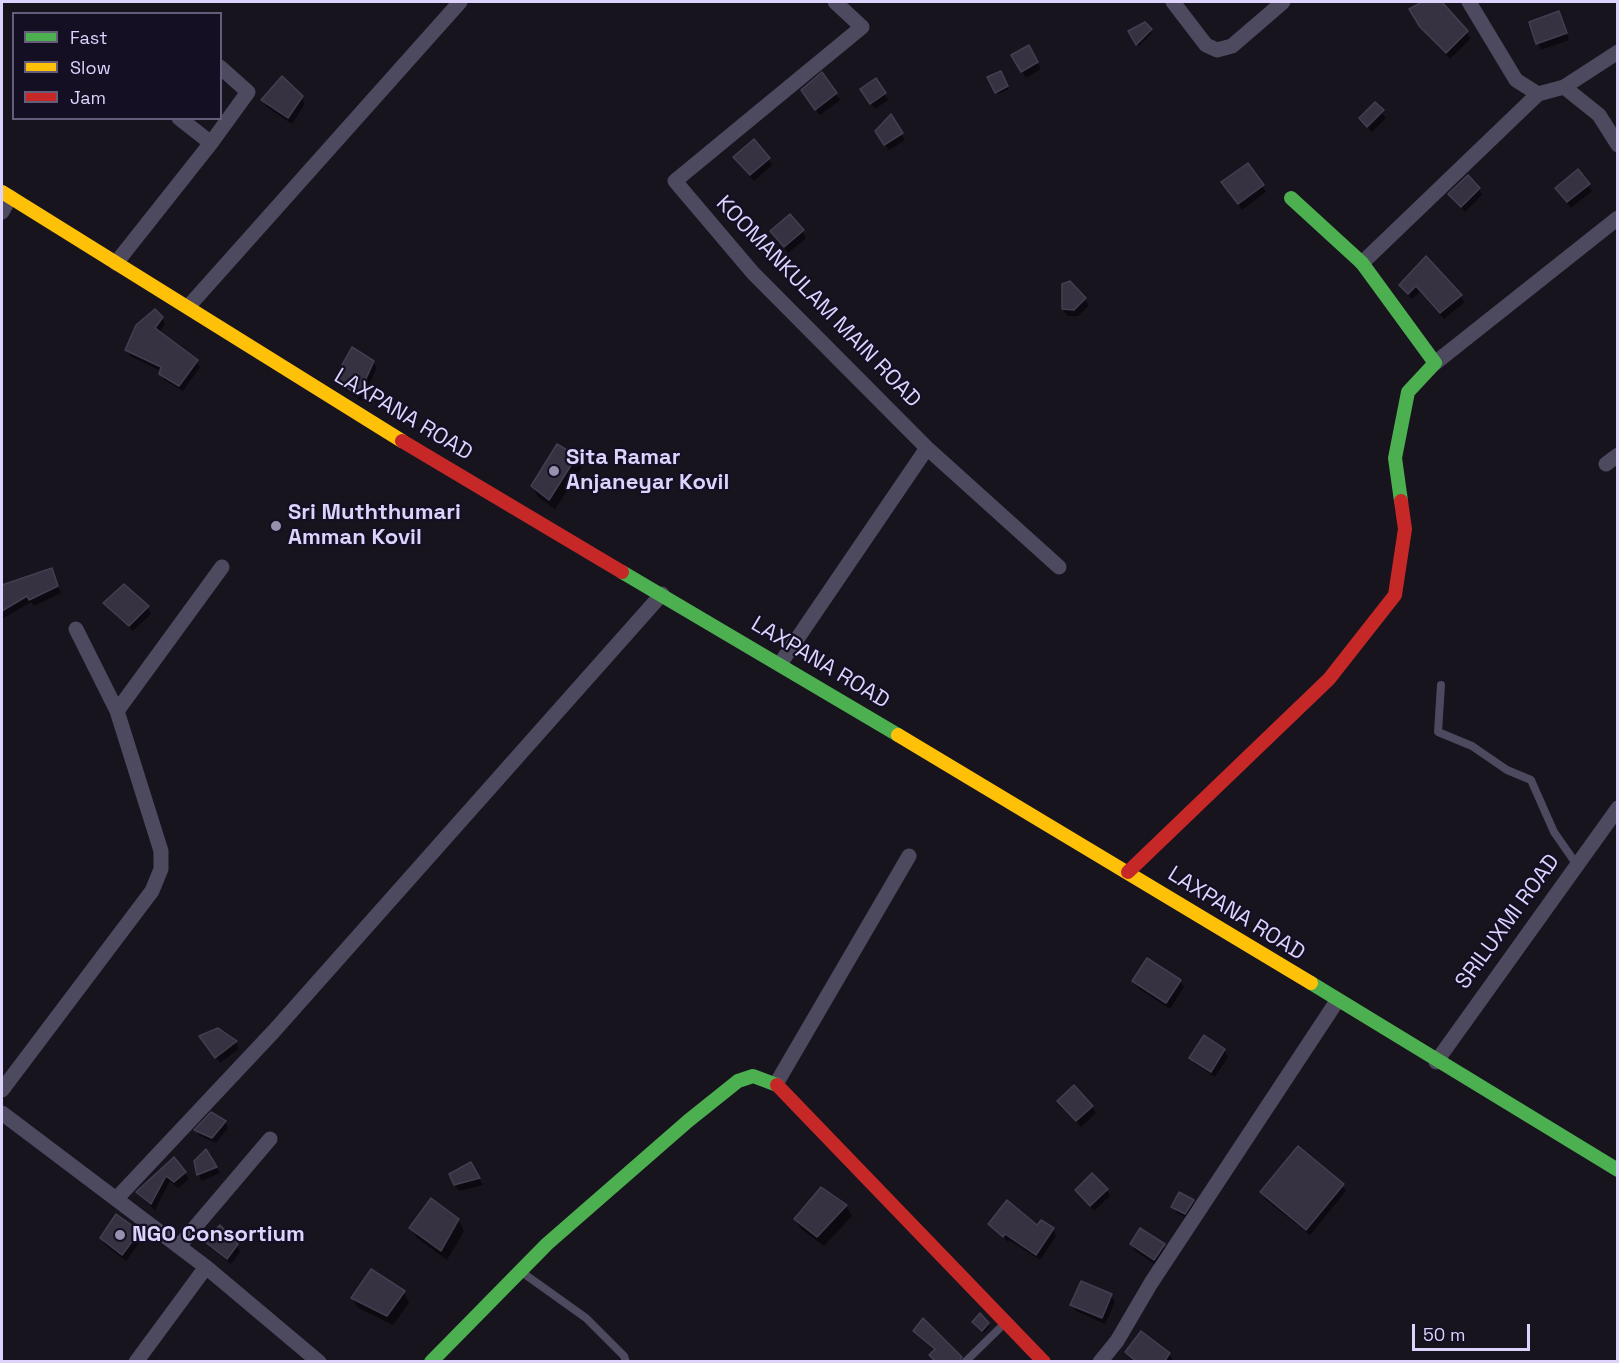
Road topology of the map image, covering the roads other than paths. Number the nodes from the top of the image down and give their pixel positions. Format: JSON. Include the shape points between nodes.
{"nodes":[{"id":1,"x":460,"y":2,"type":"edge"},
{"id":2,"x":835,"y":2,"type":"edge"},
{"id":3,"x":1173,"y":2,"type":"edge"},
{"id":4,"x":1283,"y":2,"type":"edge"},
{"id":5,"x":1469,"y":2,"type":"edge"},
{"id":6,"x":1617,"y":52,"type":"edge"},
{"id":7,"x":222,"y":69,"type":"edge"},
{"id":8,"x":1564,"y":87,"type":"junction"},
{"id":9,"x":1538,"y":94,"type":"junction"},
{"id":10,"x":182,"y":120,"type":"edge"},
{"id":11,"x":211,"y":143,"type":"junction"},
{"id":12,"x":1617,"y":145,"type":"edge"},
{"id":13,"x":6,"y":195,"type":"edge"},
{"id":14,"x":1291,"y":198,"type":"dead end"},
{"id":15,"x":2,"y":212,"type":"edge"},
{"id":16,"x":1617,"y":218,"type":"edge"},
{"id":17,"x":116,"y":263,"type":"junction"},
{"id":18,"x":1362,"y":263,"type":"junction"},
{"id":19,"x":188,"y":307,"type":"junction"},
{"id":20,"x":1436,"y":363,"type":"junction"},
{"id":21,"x":927,"y":448,"type":"junction"},
{"id":22,"x":222,"y":567,"type":"dead end"},
{"id":23,"x":1059,"y":567,"type":"dead end"},
{"id":24,"x":662,"y":594,"type":"junction"},
{"id":25,"x":75,"y":629,"type":"dead end"},
{"id":26,"x":780,"y":664,"type":"junction"},
{"id":27,"x":1441,"y":685,"type":"dead end"},
{"id":28,"x":117,"y":711,"type":"junction"},
{"id":29,"x":1617,"y":808,"type":"edge"},
{"id":30,"x":909,"y":856,"type":"dead end"},
{"id":31,"x":1577,"y":864,"type":"junction"},
{"id":32,"x":1128,"y":872,"type":"junction"},
{"id":33,"x":1337,"y":1001,"type":"junction"},
{"id":34,"x":1436,"y":1062,"type":"junction"},
{"id":35,"x":776,"y":1084,"type":"junction"},
{"id":36,"x":2,"y":1090,"type":"edge"},
{"id":37,"x":2,"y":1113,"type":"edge"},
{"id":38,"x":270,"y":1139,"type":"dead end"},
{"id":39,"x":1617,"y":1170,"type":"edge"},
{"id":40,"x":117,"y":1198,"type":"junction"},
{"id":41,"x":179,"y":1246,"type":"junction"},
{"id":42,"x":206,"y":1267,"type":"junction"},
{"id":43,"x":519,"y":1270,"type":"junction"},
{"id":44,"x":1005,"y":1323,"type":"junction"},
{"id":45,"x":136,"y":1362,"type":"edge"},
{"id":46,"x":319,"y":1362,"type":"edge"},
{"id":47,"x":431,"y":1362,"type":"edge"},
{"id":48,"x":626,"y":1362,"type":"edge"},
{"id":49,"x":965,"y":1362,"type":"edge"},
{"id":50,"x":1044,"y":1362,"type":"edge"},
{"id":51,"x":1100,"y":1362,"type":"edge"}],
"edges":[{"from":1,"to":19,"type":"street"},
{"from":2,"to":21,"type":"street","name":"KOOMANKULAM MAIN ROAD","via":[[862,27],[675,181],[753,273]]},
{"from":3,"to":4,"type":"street","via":[[1206,45],[1217,50],[1232,46]]},
{"from":5,"to":9,"type":"street","via":[[1516,80]]},
{"from":6,"to":8,"type":"street"},
{"from":7,"to":11,"type":"street","via":[[248,92]]},
{"from":8,"to":9,"type":"street"},
{"from":8,"to":12,"type":"street","via":[[1599,115]]},
{"from":9,"to":18,"type":"street"},
{"from":10,"to":11,"type":"street"},
{"from":11,"to":17,"type":"street"},
{"from":13,"to":15,"type":"street"},
{"from":13,"to":17,"type":"street","name":"LAXPANA ROAD"},
{"from":14,"to":18,"type":"street"},
{"from":16,"to":20,"type":"street"},
{"from":17,"to":19,"type":"street","name":"LAXPANA ROAD"},
{"from":18,"to":20,"type":"street"},
{"from":19,"to":24,"type":"street","name":"LAXPANA ROAD","via":[[419,451]]},
{"from":20,"to":32,"type":"street","via":[[1408,392],[1395,458],[1405,529],[1395,595],[1329,679]]},
{"from":21,"to":23,"type":"street","name":"KOOMANKULAM MAIN ROAD"},
{"from":21,"to":26,"type":"street"},
{"from":22,"to":28,"type":"street"},
{"from":24,"to":26,"type":"street","name":"LAXPANA ROAD"},
{"from":24,"to":40,"type":"street","via":[[274,1031]]},
{"from":25,"to":28,"type":"street"},
{"from":26,"to":32,"type":"street","name":"LAXPANA ROAD"},
{"from":27,"to":31,"type":"lane","via":[[1438,732],[1472,746],[1507,770],[1531,780],[1554,832]]},
{"from":28,"to":36,"type":"street","via":[[161,851],[161,870],[152,891]]},
{"from":29,"to":31,"type":"street","name":"SRILUXMI ROAD"},
{"from":30,"to":35,"type":"street"},
{"from":31,"to":34,"type":"street","name":"SRILUXMI ROAD"},
{"from":32,"to":33,"type":"street","name":"LAXPANA ROAD"},
{"from":33,"to":34,"type":"street","name":"LAXPANA ROAD"},
{"from":33,"to":51,"type":"street","via":[[1150,1283],[1118,1341]]},
{"from":34,"to":39,"type":"street","name":"LAXPANA ROAD"},
{"from":35,"to":43,"type":"street","via":[[753,1076],[738,1081]]},
{"from":35,"to":44,"type":"street"},
{"from":37,"to":40,"type":"street"},
{"from":38,"to":41,"type":"street"},
{"from":40,"to":41,"type":"street"},
{"from":41,"to":42,"type":"street"},
{"from":42,"to":45,"type":"street"},
{"from":42,"to":46,"type":"street"},
{"from":43,"to":47,"type":"street"},
{"from":43,"to":48,"type":"lane","via":[[586,1318]]},
{"from":44,"to":49,"type":"lane"},
{"from":44,"to":50,"type":"street"}]}
